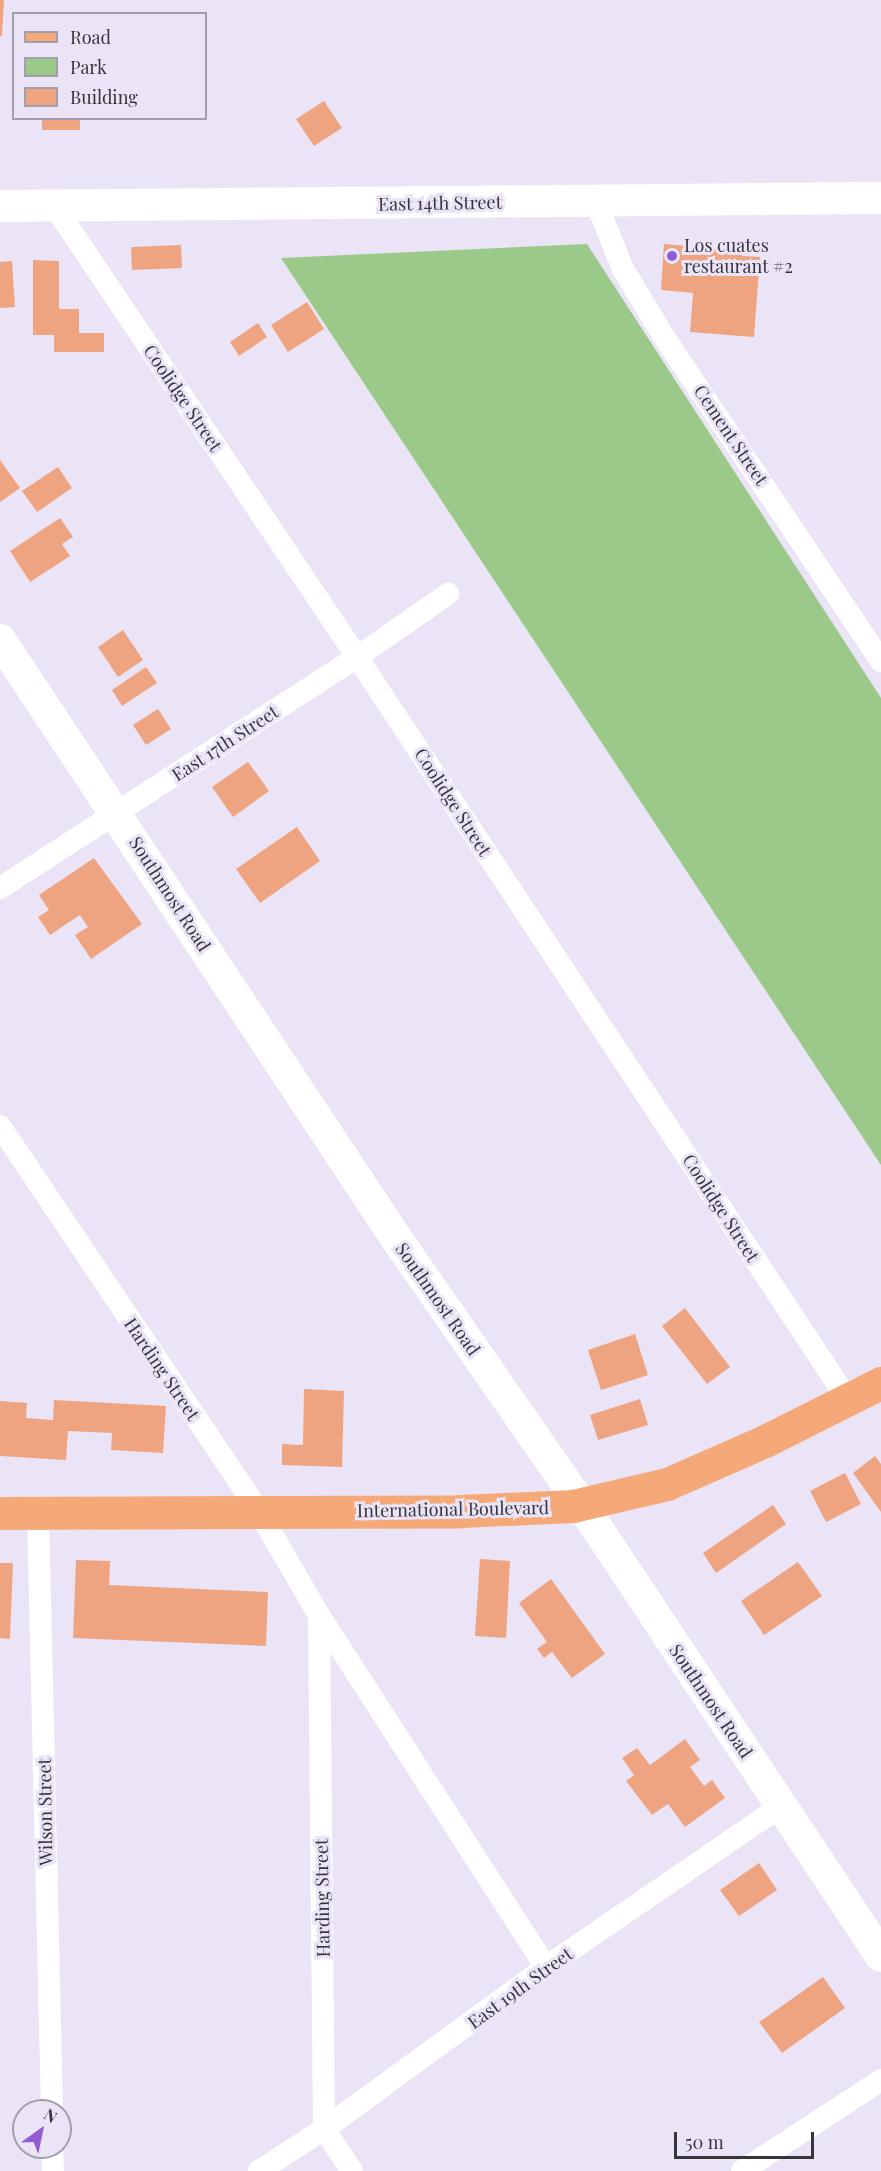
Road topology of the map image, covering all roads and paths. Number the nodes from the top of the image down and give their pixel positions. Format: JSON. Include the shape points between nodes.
{"nodes":[{"id":1,"x":881,"y":198,"type":"edge"},
{"id":2,"x":596,"y":202,"type":"junction"},
{"id":3,"x":0,"y":206,"type":"edge"},
{"id":4,"x":55,"y":207,"type":"junction"},
{"id":5,"x":448,"y":594,"type":"dead end"},
{"id":6,"x":0,"y":640,"type":"edge"},
{"id":7,"x":357,"y":657,"type":"junction"},
{"id":8,"x":881,"y":661,"type":"edge"},
{"id":9,"x":116,"y":812,"type":"junction"},
{"id":10,"x":0,"y":888,"type":"edge"},
{"id":11,"x":0,"y":1126,"type":"edge"},
{"id":12,"x":881,"y":1383,"type":"edge"},
{"id":13,"x":848,"y":1400,"type":"junction"},
{"id":14,"x":581,"y":1504,"type":"junction"},
{"id":15,"x":259,"y":1512,"type":"junction"},
{"id":16,"x":0,"y":1513,"type":"edge"},
{"id":17,"x":38,"y":1513,"type":"junction"},
{"id":18,"x":319,"y":1616,"type":"junction"},
{"id":19,"x":781,"y":1806,"type":"junction"},
{"id":20,"x":881,"y":1956,"type":"edge"},
{"id":21,"x":546,"y":1968,"type":"junction"},
{"id":22,"x":881,"y":2080,"type":"edge"},
{"id":23,"x":52,"y":2099,"type":"edge"},
{"id":24,"x":324,"y":2129,"type":"junction"},
{"id":25,"x":259,"y":2171,"type":"edge"},
{"id":26,"x":352,"y":2171,"type":"edge"},
{"id":27,"x":742,"y":2171,"type":"edge"}],
"edges":[{"from":1,"to":2,"type":"street","name":"East 14th Street"},
{"from":2,"to":4,"type":"street","name":"East 14th Street"},
{"from":2,"to":8,"type":"street","name":"Cement Street","via":[[623,270],[664,337]]},
{"from":3,"to":4,"type":"street","name":"East 14th Street"},
{"from":4,"to":7,"type":"street","name":"Coolidge Street"},
{"from":5,"to":7,"type":"street","name":"East 17th Street"},
{"from":6,"to":9,"type":"street","name":"Southmost Road"},
{"from":7,"to":9,"type":"street","name":"East 17th Street"},
{"from":7,"to":13,"type":"street","name":"Coolidge Street"},
{"from":9,"to":10,"type":"street","name":"East 17th Street"},
{"from":9,"to":14,"type":"street","name":"Southmost Road","via":[[398,1241]]},
{"from":11,"to":15,"type":"street","name":"Harding Street"},
{"from":12,"to":13,"type":"main road","name":"International Boulevard"},
{"from":13,"to":14,"type":"main road","name":"International Boulevard","via":[[765,1442],[667,1484]]},
{"from":14,"to":15,"type":"main road","name":"International Boulevard","via":[[525,1509]]},
{"from":14,"to":19,"type":"street","name":"Southmost Road"},
{"from":15,"to":17,"type":"main road","name":"International Boulevard"},
{"from":15,"to":18,"type":"street","name":"Harding Street"},
{"from":16,"to":17,"type":"main road","name":"International Boulevard"},
{"from":17,"to":23,"type":"street","name":"Wilson Street"},
{"from":18,"to":21,"type":"street","name":"Harding Street"},
{"from":18,"to":24,"type":"street","name":"Harding Street"},
{"from":19,"to":20,"type":"street","name":"Southmost Road"},
{"from":19,"to":21,"type":"street","name":"East 19th Street"},
{"from":21,"to":24,"type":"street","name":"East 19th Street"},
{"from":22,"to":27,"type":"street"},
{"from":24,"to":25,"type":"street","name":"East 19th Street"},
{"from":24,"to":26,"type":"street"}]}
